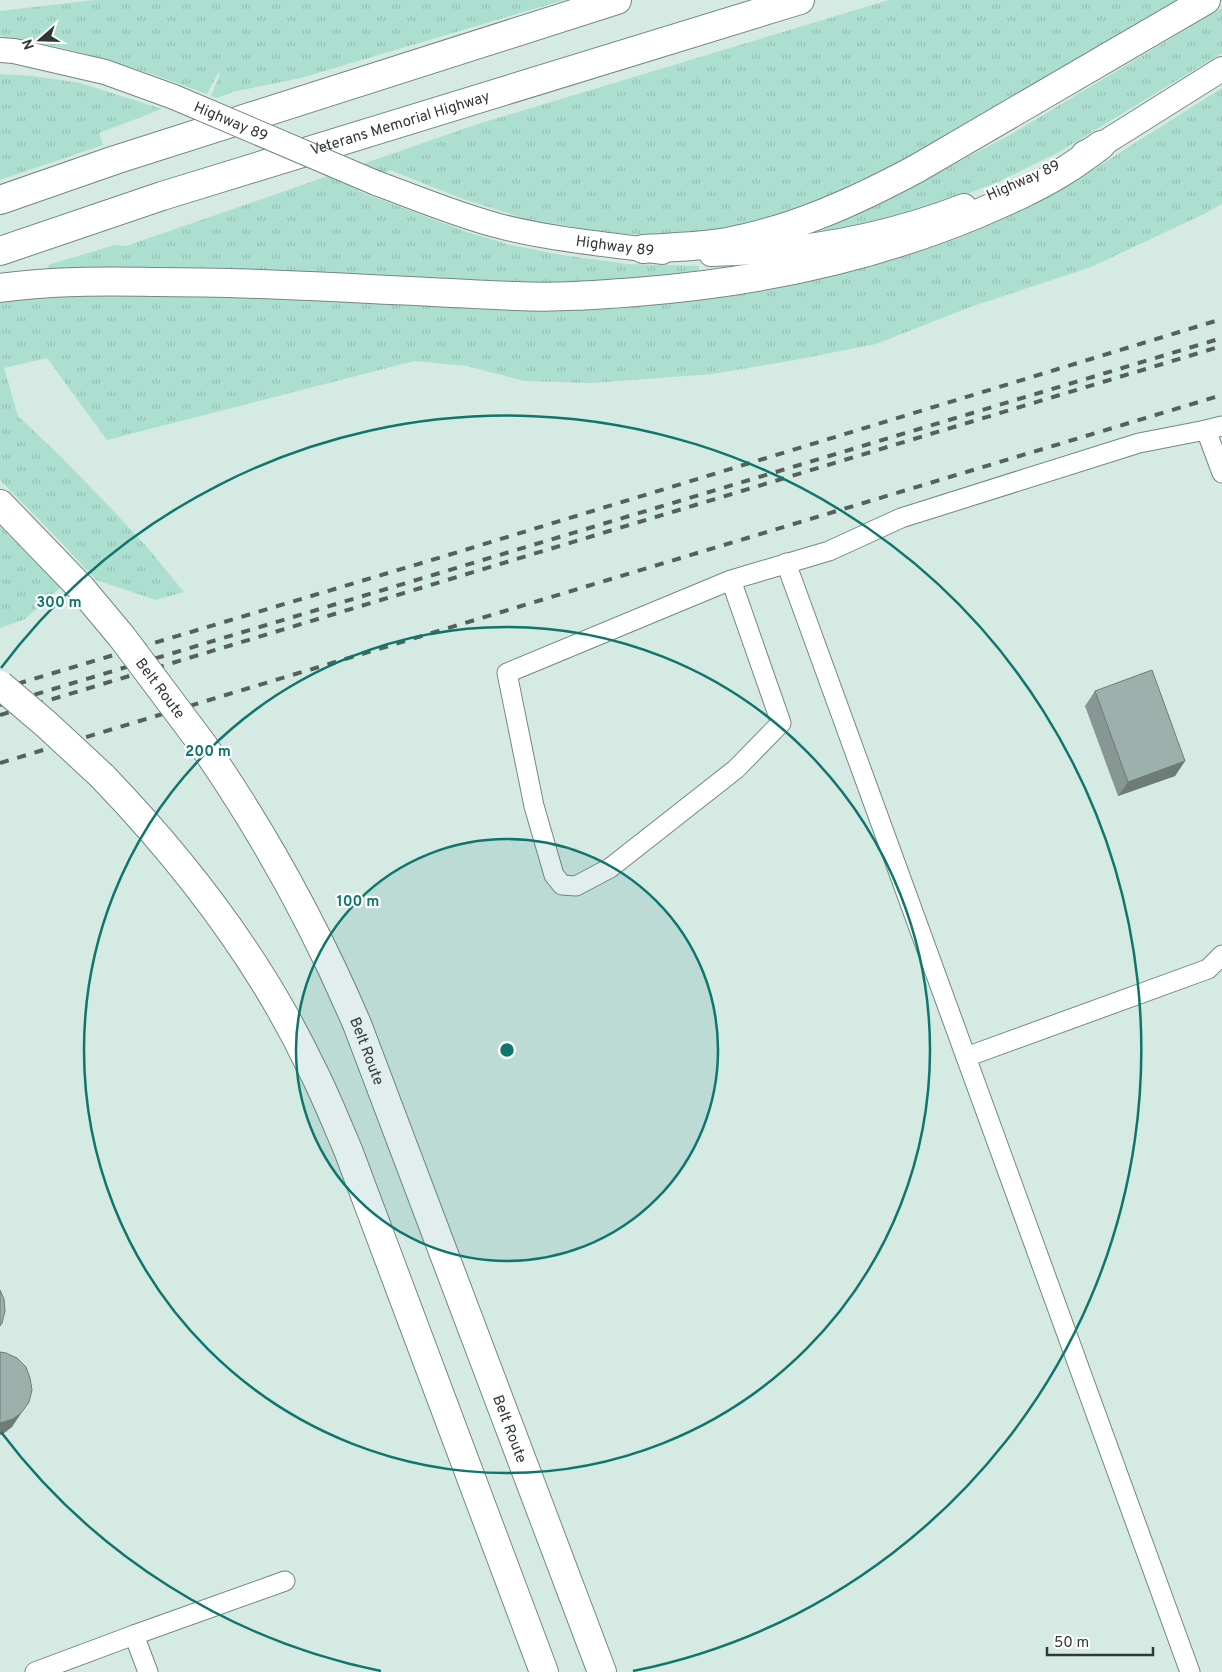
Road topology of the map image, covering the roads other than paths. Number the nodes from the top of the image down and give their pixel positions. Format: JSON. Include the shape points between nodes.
{"nodes":[{"id":1,"x":617,"y":0,"type":"edge"},
{"id":2,"x":800,"y":0,"type":"edge"},
{"id":3,"x":1206,"y":0,"type":"edge"},
{"id":4,"x":0,"y":50,"type":"edge"},
{"id":5,"x":1222,"y":69,"type":"edge"},
{"id":6,"x":1101,"y":145,"type":"junction"},
{"id":7,"x":0,"y":200,"type":"edge"},
{"id":8,"x":643,"y":249,"type":"junction"},
{"id":9,"x":0,"y":250,"type":"edge"},
{"id":10,"x":0,"y":288,"type":"edge"},
{"id":11,"x":1214,"y":428,"type":"edge"},
{"id":12,"x":1222,"y":472,"type":"edge"},
{"id":13,"x":0,"y":504,"type":"edge"},
{"id":14,"x":786,"y":563,"type":"junction"},
{"id":15,"x":731,"y":580,"type":"junction"},
{"id":16,"x":0,"y":685,"type":"edge"},
{"id":17,"x":1222,"y":955,"type":"edge"},
{"id":18,"x":966,"y":1057,"type":"junction"},
{"id":19,"x":285,"y":1581,"type":"dead end"},
{"id":20,"x":134,"y":1635,"type":"junction"},
{"id":21,"x":35,"y":1672,"type":"edge"},
{"id":22,"x":148,"y":1672,"type":"edge"},
{"id":23,"x":544,"y":1672,"type":"edge"},
{"id":24,"x":602,"y":1672,"type":"edge"},
{"id":25,"x":1190,"y":1672,"type":"edge"}],
"edges":[{"from":1,"to":7,"type":"highway","via":[[115,160]]},
{"from":2,"to":9,"type":"highway","name":"Veterans Memorial Highway","via":[[162,196]]},
{"from":3,"to":8,"type":"highway","via":[[872,193],[772,232],[726,242]]},
{"from":4,"to":8,"type":"main road","name":"Highway 89","bridge":true,"via":[[106,72],[174,97],[376,182],[499,226],[549,237]]},
{"from":5,"to":6,"type":"main road","name":"Highway 89"},
{"from":6,"to":8,"type":"main road","name":"Highway 89","via":[[969,204],[872,234],[773,251],[686,254]]},
{"from":6,"to":10,"type":"highway","via":[[1063,172],[938,230],[879,250],[819,265],[706,286],[592,296],[190,282],[75,282]]},
{"from":11,"to":12,"type":"lane"},
{"from":11,"to":14,"type":"lane","via":[[1139,443],[901,518],[829,551]]},
{"from":13,"to":24,"type":"highway","name":"Belt Route","bridge":true,"via":[[81,588],[127,643],[203,745],[278,863],[322,946],[358,1024]]},
{"from":14,"to":15,"type":"lane"},
{"from":14,"to":18,"type":"lane"},
{"from":15,"to":15,"type":"lane","via":[[782,723],[736,769],[610,868],[576,886],[562,885],[554,875],[534,806],[507,673]]},
{"from":16,"to":23,"type":"highway","bridge":true,"via":[[102,776],[170,851],[260,977],[311,1066],[348,1150]]},
{"from":17,"to":18,"type":"lane","via":[[1208,969]]},
{"from":18,"to":25,"type":"lane"},
{"from":19,"to":20,"type":"lane"},
{"from":20,"to":21,"type":"lane"},
{"from":20,"to":22,"type":"lane"}]}
